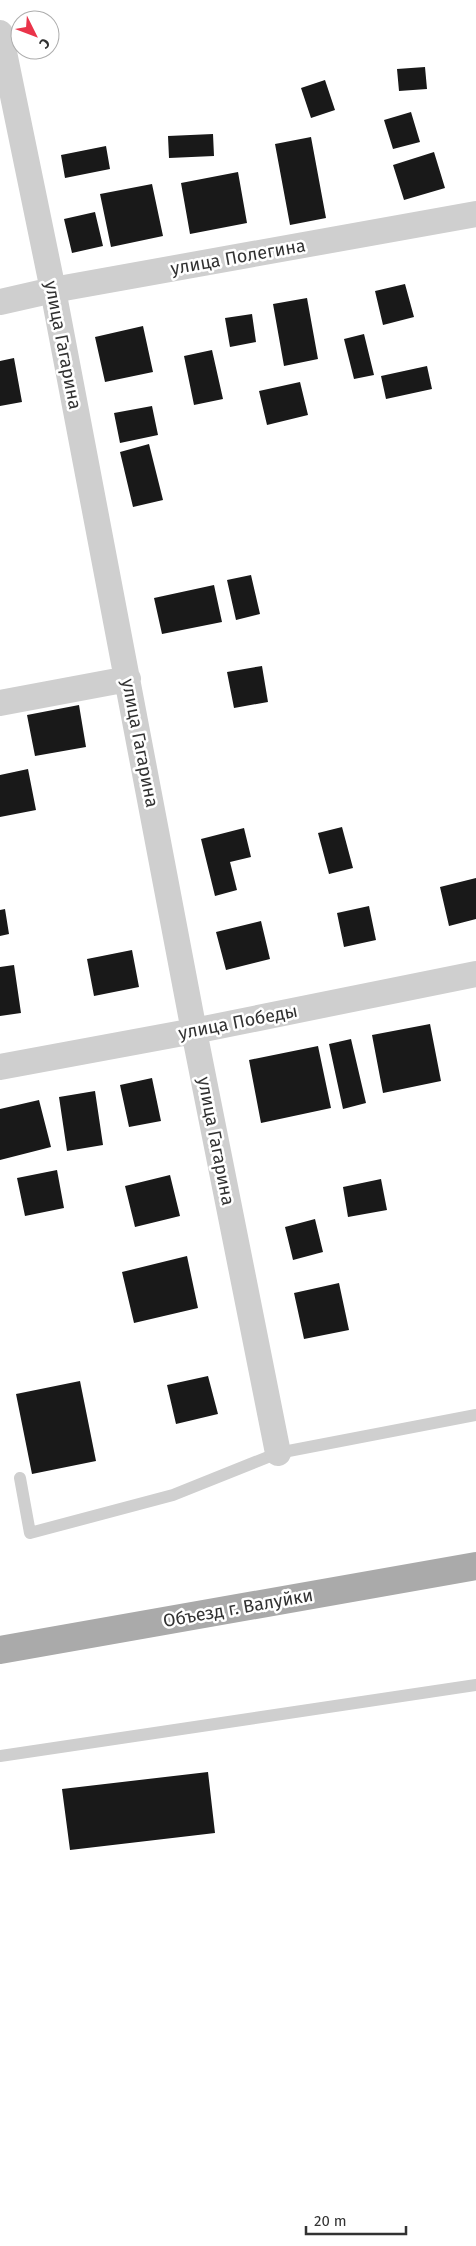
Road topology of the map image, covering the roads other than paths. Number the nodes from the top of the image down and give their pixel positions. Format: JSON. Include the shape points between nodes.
{"nodes":[{"id":1,"x":0,"y":33,"type":"edge"},
{"id":2,"x":476,"y":214,"type":"edge"},
{"id":3,"x":53,"y":290,"type":"junction"},
{"id":4,"x":0,"y":302,"type":"edge"},
{"id":5,"x":128,"y":679,"type":"junction"},
{"id":6,"x":0,"y":703,"type":"edge"},
{"id":7,"x":476,"y":974,"type":"edge"},
{"id":8,"x":194,"y":1032,"type":"junction"},
{"id":9,"x":0,"y":1066,"type":"edge"},
{"id":10,"x":476,"y":1415,"type":"edge"},
{"id":11,"x":278,"y":1453,"type":"junction"},
{"id":12,"x":20,"y":1478,"type":"dead end"},
{"id":13,"x":476,"y":1566,"type":"edge"},
{"id":14,"x":0,"y":1650,"type":"edge"},
{"id":15,"x":476,"y":1686,"type":"edge"},
{"id":16,"x":0,"y":1756,"type":"edge"}],
"edges":[{"from":1,"to":3,"type":"street","name":"улица Гагарина"},
{"from":2,"to":3,"type":"street","name":"улица Полегина"},
{"from":3,"to":4,"type":"street","name":"улица Полегина"},
{"from":3,"to":5,"type":"street","name":"улица Гагарина"},
{"from":5,"to":6,"type":"street"},
{"from":5,"to":8,"type":"street","name":"улица Гагарина"},
{"from":7,"to":8,"type":"street","name":"улица Победы"},
{"from":8,"to":9,"type":"street","name":"улица Победы"},
{"from":8,"to":11,"type":"street","name":"улица Гагарина"},
{"from":10,"to":11,"type":"lane"},
{"from":11,"to":12,"type":"lane","via":[[173,1495],[30,1533]]},
{"from":13,"to":14,"type":"main road","name":"Объезд г. Валуйки"},
{"from":15,"to":16,"type":"lane"}]}
